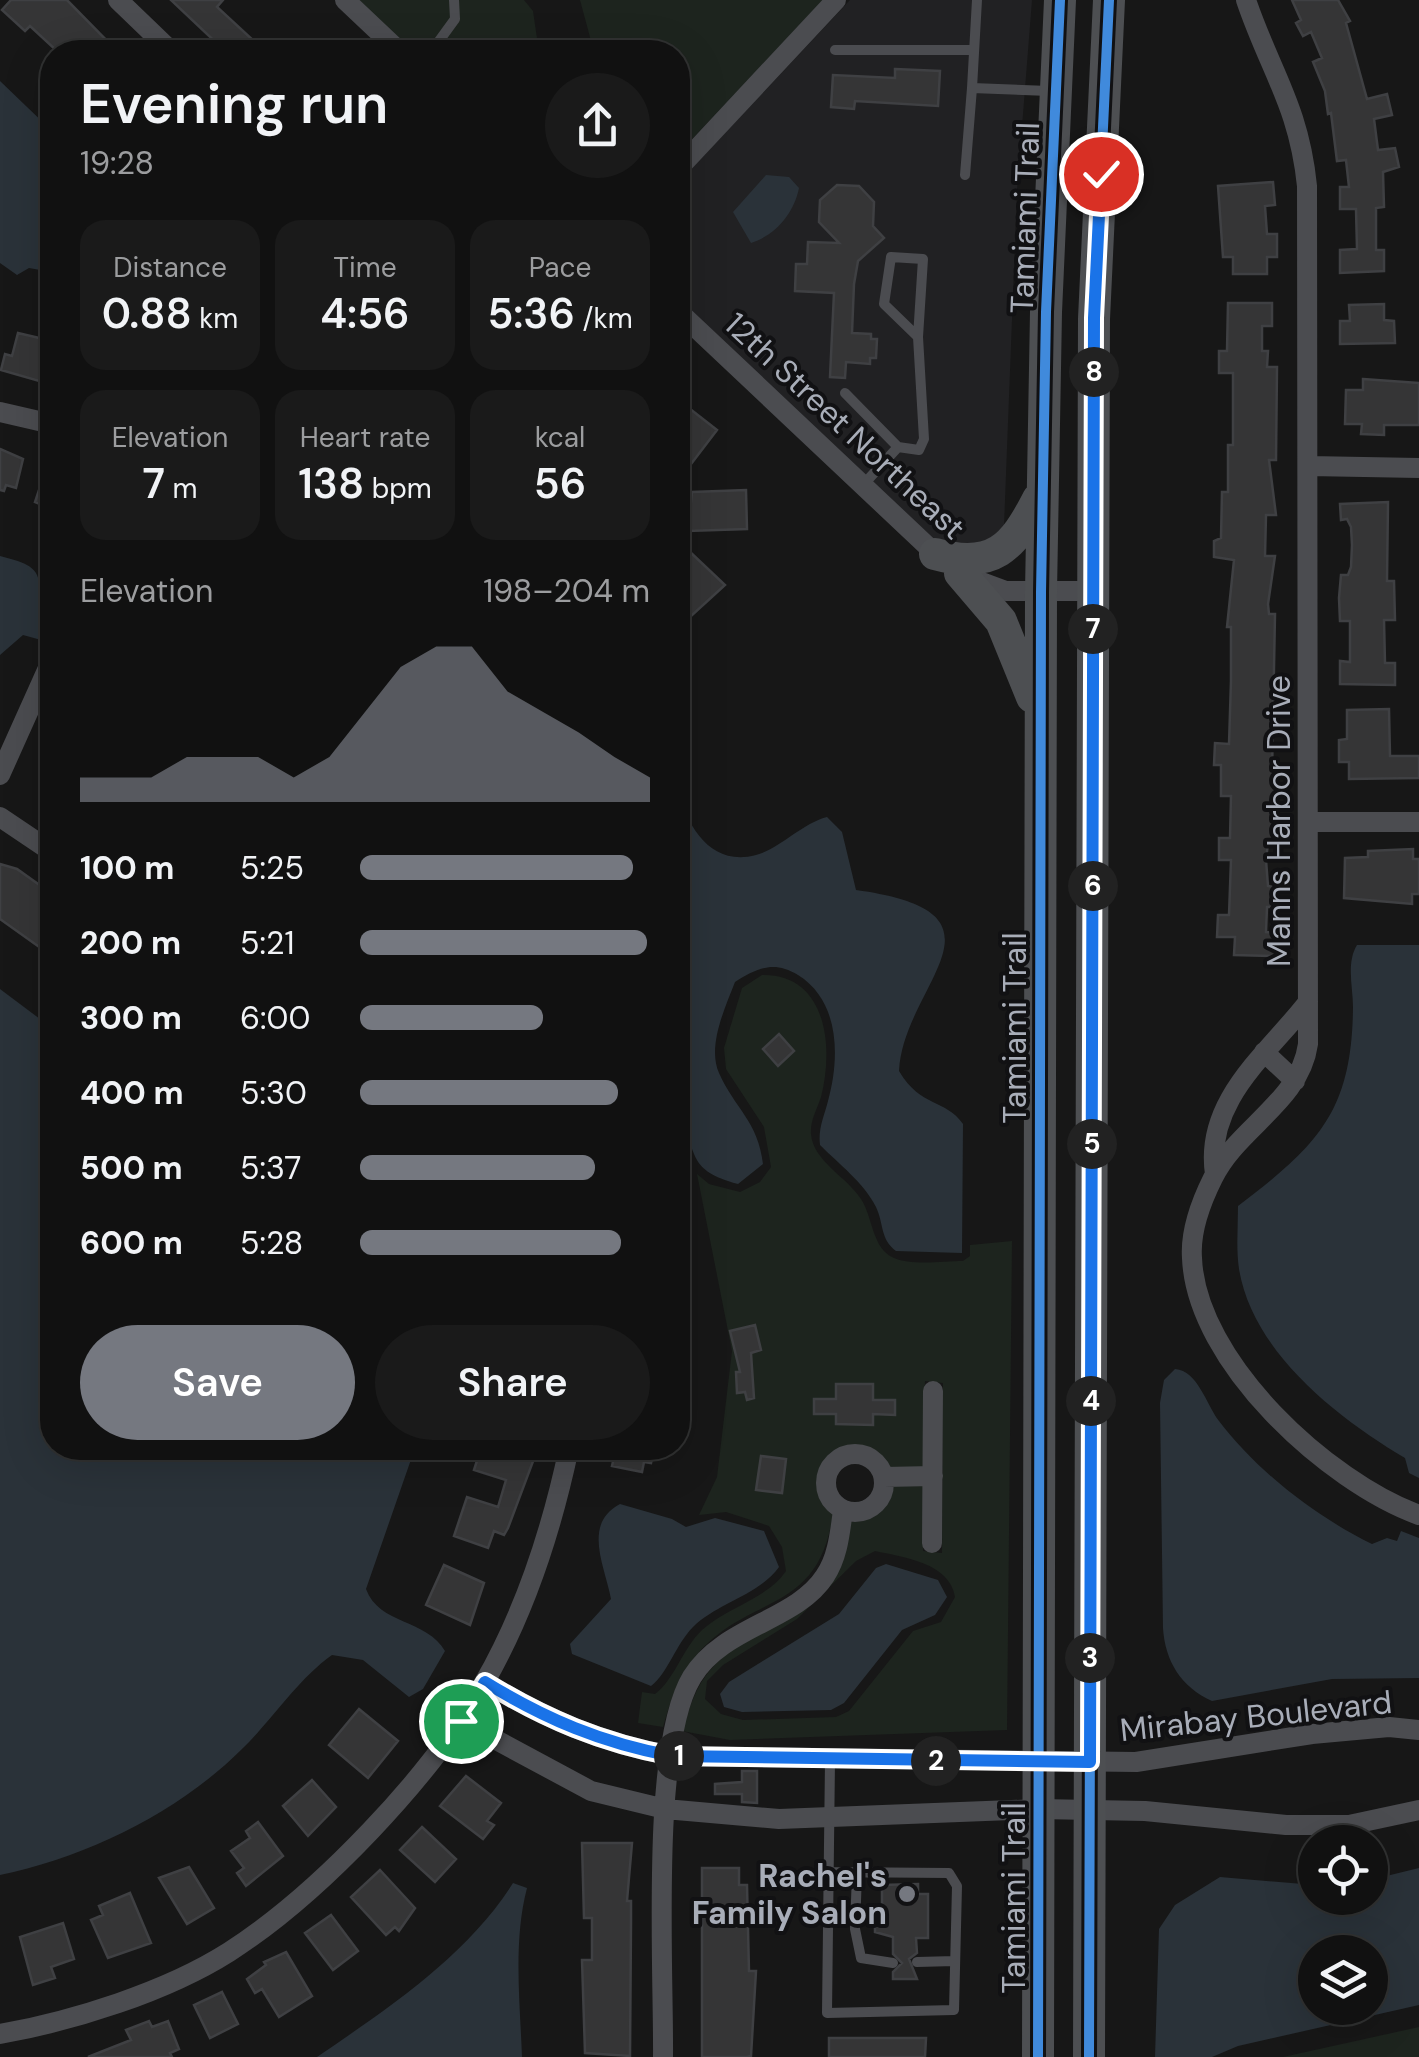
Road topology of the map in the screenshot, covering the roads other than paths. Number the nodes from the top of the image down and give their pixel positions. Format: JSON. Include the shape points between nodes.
{"nodes":[{"id":1,"x":118,"y":0,"type":"edge"},
{"id":2,"x":345,"y":0,"type":"edge"},
{"id":3,"x":454,"y":0,"type":"edge"},
{"id":4,"x":836,"y":0,"type":"edge"},
{"id":5,"x":977,"y":0,"type":"edge"},
{"id":6,"x":1060,"y":0,"type":"edge"},
{"id":7,"x":1110,"y":0,"type":"edge"},
{"id":8,"x":1246,"y":0,"type":"edge"},
{"id":9,"x":160,"y":40,"type":"edge"},
{"id":10,"x":387,"y":40,"type":"edge"},
{"id":11,"x":439,"y":40,"type":"edge"},
{"id":12,"x":835,"y":50,"type":"dead end"},
{"id":13,"x":973,"y":50,"type":"junction"},
{"id":14,"x":972,"y":88,"type":"junction"},
{"id":15,"x":1055,"y":92,"type":"junction"},
{"id":16,"x":690,"y":155,"type":"edge"},
{"id":17,"x":964,"y":174,"type":"dead end"},
{"id":18,"x":690,"y":323,"type":"edge"},
{"id":19,"x":918,"y":338,"type":"junction"},
{"id":20,"x":844,"y":393,"type":"dead end"},
{"id":21,"x":0,"y":412,"type":"edge"},
{"id":22,"x":40,"y":421,"type":"edge"},
{"id":23,"x":898,"y":447,"type":"junction"},
{"id":24,"x":1309,"y":466,"type":"junction"},
{"id":25,"x":1419,"y":468,"type":"edge"},
{"id":26,"x":862,"y":486,"type":"junction"},
{"id":27,"x":1042,"y":490,"type":"junction"},
{"id":28,"x":948,"y":564,"type":"junction"},
{"id":29,"x":1094,"y":591,"type":"junction"},
{"id":30,"x":1040,"y":592,"type":"junction"},
{"id":31,"x":40,"y":686,"type":"edge"},
{"id":32,"x":1040,"y":720,"type":"junction"},
{"id":33,"x":0,"y":775,"type":"edge"},
{"id":34,"x":0,"y":817,"type":"edge"},
{"id":35,"x":1309,"y":822,"type":"junction"},
{"id":36,"x":1419,"y":822,"type":"edge"},
{"id":37,"x":40,"y":844,"type":"edge"},
{"id":38,"x":1308,"y":1002,"type":"junction"},
{"id":39,"x":1264,"y":1052,"type":"junction"},
{"id":40,"x":1295,"y":1081,"type":"junction"},
{"id":41,"x":1214,"y":1174,"type":"junction"},
{"id":42,"x":934,"y":1391,"type":"dead end"},
{"id":43,"x":566,"y":1460,"type":"edge"},
{"id":44,"x":933,"y":1476,"type":"junction"},
{"id":45,"x":884,"y":1477,"type":"junction"},
{"id":46,"x":844,"y":1510,"type":"junction"},
{"id":47,"x":1419,"y":1516,"type":"edge"},
{"id":48,"x":932,"y":1543,"type":"dead end"},
{"id":49,"x":485,"y":1682,"type":"junction"},
{"id":50,"x":461,"y":1721,"type":"junction"},
{"id":51,"x":1419,"y":1730,"type":"edge"},
{"id":52,"x":672,"y":1756,"type":"junction"},
{"id":53,"x":830,"y":1760,"type":"junction"},
{"id":54,"x":1040,"y":1762,"type":"junction"},
{"id":55,"x":1090,"y":1762,"type":"junction"},
{"id":56,"x":665,"y":1808,"type":"junction"},
{"id":57,"x":1039,"y":1809,"type":"junction"},
{"id":58,"x":1090,"y":1810,"type":"junction"},
{"id":59,"x":1419,"y":1810,"type":"edge"},
{"id":60,"x":827,"y":1816,"type":"junction"},
{"id":61,"x":827,"y":1872,"type":"junction"},
{"id":62,"x":856,"y":1872,"type":"junction"},
{"id":63,"x":955,"y":1961,"type":"junction"},
{"id":64,"x":917,"y":1962,"type":"dead end"},
{"id":65,"x":893,"y":1963,"type":"dead end"},
{"id":66,"x":0,"y":2034,"type":"edge"},
{"id":67,"x":664,"y":2057,"type":"edge"},
{"id":68,"x":1038,"y":2057,"type":"edge"},
{"id":69,"x":1089,"y":2057,"type":"edge"}],
"edges":[{"from":1,"to":9,"type":"street"},
{"from":2,"to":10,"type":"street"},
{"from":3,"to":11,"type":"lane","via":[[454,20]]},
{"from":4,"to":16,"type":"street"},
{"from":5,"to":13,"type":"lane"},
{"from":6,"to":15,"type":"main road","name":"Tamiami Trail"},
{"from":7,"to":29,"type":"main road","via":[[1094,318]]},
{"from":8,"to":24,"type":"street","name":"Manns Harbor Drive","via":[[1303,142]]},
{"from":12,"to":13,"type":"lane"},
{"from":13,"to":14,"type":"lane"},
{"from":14,"to":15,"type":"lane"},
{"from":14,"to":17,"type":"lane"},
{"from":15,"to":27,"type":"main road","name":"Tamiami Trail"},
{"from":18,"to":26,"type":"street","name":"12th Street Northeast"},
{"from":19,"to":19,"type":"lane","via":[[923,259],[891,257],[884,304]]},
{"from":19,"to":23,"type":"lane","via":[[924,439],[919,450]]},
{"from":20,"to":23,"type":"lane"},
{"from":21,"to":22,"type":"street"},
{"from":23,"to":26,"type":"lane"},
{"from":24,"to":25,"type":"street"},
{"from":24,"to":35,"type":"street","name":"Manns Harbor Drive"},
{"from":26,"to":28,"type":"street","name":"12th Street Northeast"},
{"from":27,"to":28,"type":"main road","via":[[1005,549]]},
{"from":27,"to":30,"type":"main road","name":"Tamiami Trail"},
{"from":28,"to":30,"type":"street","name":"12th Street Northeast","via":[[1006,590]]},
{"from":28,"to":32,"type":"main road","via":[[1001,620]]},
{"from":29,"to":30,"type":"street","name":"12th Street Northeast"},
{"from":29,"to":55,"type":"main road"},
{"from":30,"to":32,"type":"main road","name":"Tamiami Trail"},
{"from":31,"to":33,"type":"street"},
{"from":32,"to":54,"type":"main road","name":"Tamiami Trail"},
{"from":34,"to":37,"type":"street"},
{"from":35,"to":36,"type":"street"},
{"from":35,"to":38,"type":"street","name":"Manns Harbor Drive"},
{"from":38,"to":39,"type":"street"},
{"from":38,"to":40,"type":"street","name":"Manns Harbor Drive","via":[[1304,1070]]},
{"from":39,"to":40,"type":"street"},
{"from":39,"to":41,"type":"street","via":[[1230,1100],[1212,1158]]},
{"from":40,"to":41,"type":"street","name":"Manns Harbor Drive"},
{"from":41,"to":47,"type":"street","name":"Manns Harbor Drive","via":[[1197,1216],[1192,1256],[1216,1334],[1281,1423],[1333,1468]]},
{"from":42,"to":44,"type":"street"},
{"from":43,"to":49,"type":"street","via":[[536,1564]]},
{"from":44,"to":45,"type":"street"},
{"from":44,"to":48,"type":"street"},
{"from":45,"to":46,"type":"street","via":[[877,1503],[862,1512]]},
{"from":45,"to":46,"type":"street","via":[[866,1456],[838,1460],[827,1490]]},
{"from":46,"to":52,"type":"street","via":[[838,1544],[814,1590],[724,1643],[691,1678],[672,1730]]},
{"from":49,"to":50,"type":"street"},
{"from":49,"to":52,"type":"street","name":"Mirabay Boulevard","via":[[542,1717],[618,1746]]},
{"from":50,"to":56,"type":"street","via":[[590,1791]]},
{"from":50,"to":66,"type":"street","via":[[313,1886],[228,1952],[124,2001]]},
{"from":51,"to":55,"type":"street","name":"Mirabay Boulevard","via":[[1312,1734],[1213,1753]]},
{"from":52,"to":53,"type":"street","name":"Mirabay Boulevard"},
{"from":52,"to":56,"type":"street"},
{"from":53,"to":54,"type":"street","name":"Mirabay Boulevard"},
{"from":53,"to":60,"type":"lane"},
{"from":54,"to":55,"type":"street","name":"Mirabay Boulevard"},
{"from":54,"to":57,"type":"main road","name":"Tamiami Trail"},
{"from":55,"to":58,"type":"main road"},
{"from":56,"to":60,"type":"street","via":[[779,1819]]},
{"from":56,"to":67,"type":"street"},
{"from":57,"to":58,"type":"street"},
{"from":57,"to":60,"type":"street"},
{"from":57,"to":68,"type":"main road","name":"Tamiami Trail"},
{"from":58,"to":59,"type":"street","via":[[1302,1825],[1349,1825]]},
{"from":58,"to":69,"type":"main road"},
{"from":60,"to":61,"type":"lane"},
{"from":61,"to":62,"type":"lane"},
{"from":61,"to":63,"type":"lane","via":[[827,2013],[954,2010]]},
{"from":62,"to":63,"type":"lane","via":[[949,1874],[957,1886]]},
{"from":62,"to":65,"type":"lane","via":[[861,1958]]},
{"from":63,"to":64,"type":"lane"}]}
